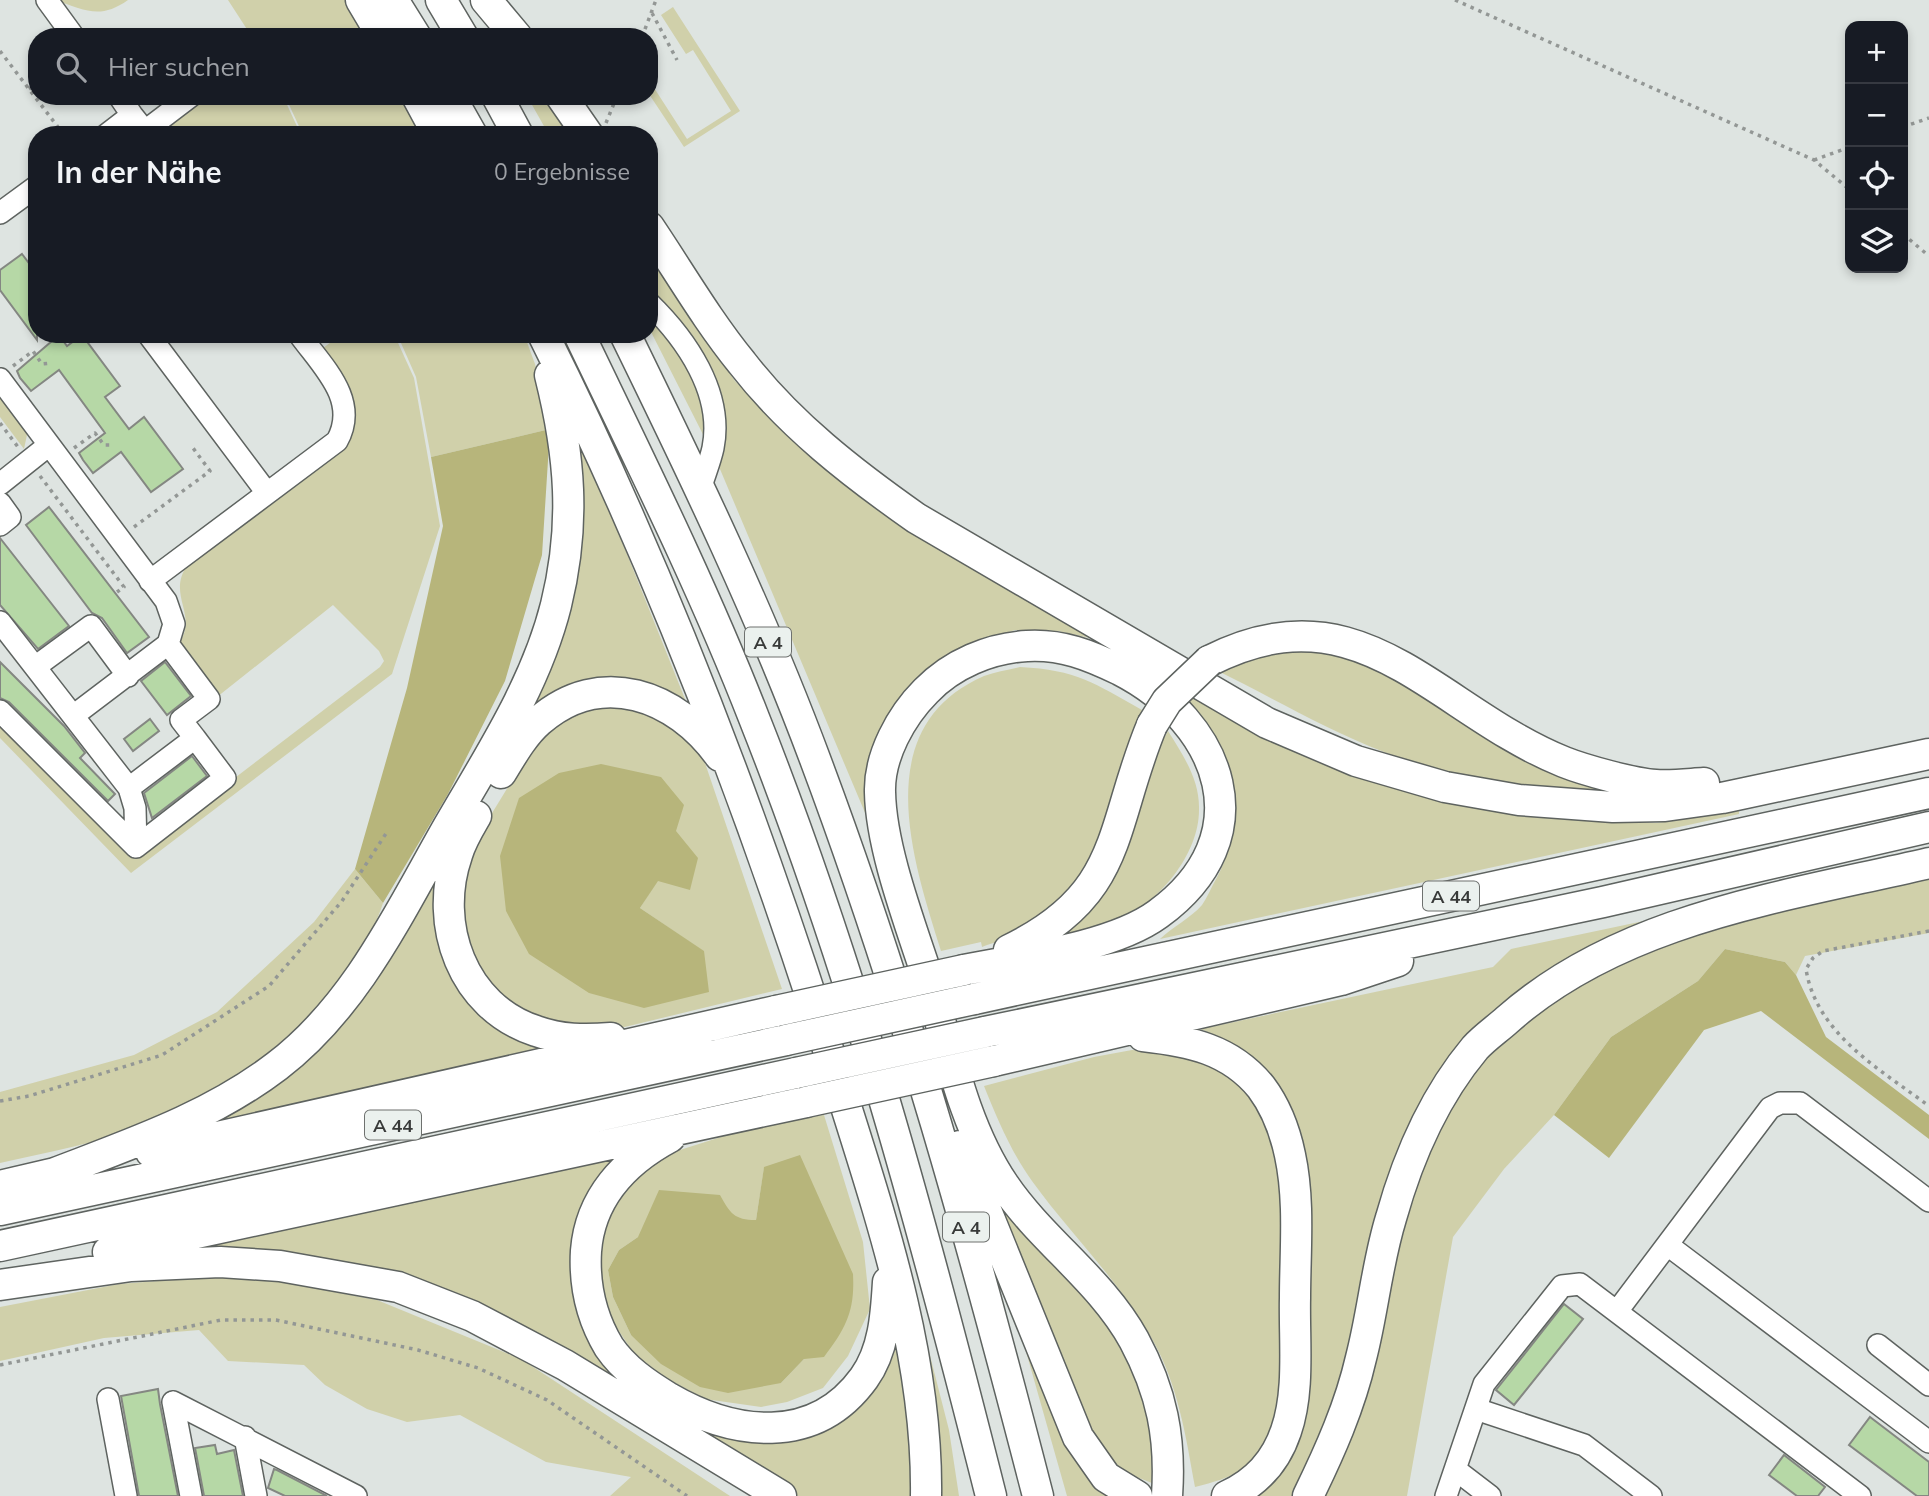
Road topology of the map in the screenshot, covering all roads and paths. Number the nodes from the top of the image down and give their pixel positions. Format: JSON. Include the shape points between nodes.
{"nodes":[{"id":1,"x":47,"y":0,"type":"edge"},
{"id":2,"x":361,"y":0,"type":"edge"},
{"id":3,"x":393,"y":0,"type":"edge"},
{"id":4,"x":441,"y":0,"type":"edge"},
{"id":5,"x":486,"y":0,"type":"edge"},
{"id":6,"x":656,"y":0,"type":"edge"},
{"id":7,"x":1455,"y":0,"type":"edge"},
{"id":8,"x":652,"y":13,"type":"junction"},
{"id":9,"x":67,"y":28,"type":"edge"},
{"id":10,"x":378,"y":28,"type":"edge"},
{"id":11,"x":410,"y":28,"type":"edge"},
{"id":12,"x":458,"y":28,"type":"edge"},
{"id":13,"x":509,"y":28,"type":"edge"},
{"id":14,"x":646,"y":28,"type":"edge"},
{"id":15,"x":0,"y":51,"type":"edge"},
{"id":16,"x":677,"y":60,"type":"dead end"},
{"id":17,"x":28,"y":88,"type":"edge"},
{"id":18,"x":41,"y":105,"type":"edge"},
{"id":19,"x":126,"y":105,"type":"edge"},
{"id":20,"x":177,"y":105,"type":"edge"},
{"id":21,"x":422,"y":105,"type":"edge"},
{"id":22,"x":455,"y":105,"type":"edge"},
{"id":23,"x":502,"y":105,"type":"edge"},
{"id":24,"x":569,"y":105,"type":"edge"},
{"id":25,"x":612,"y":105,"type":"edge"},
{"id":26,"x":1929,"y":118,"type":"edge"},
{"id":27,"x":1908,"y":125,"type":"edge"},
{"id":28,"x":57,"y":126,"type":"edge"},
{"id":29,"x":141,"y":126,"type":"edge"},
{"id":30,"x":144,"y":126,"type":"edge"},
{"id":31,"x":433,"y":126,"type":"edge"},
{"id":32,"x":467,"y":126,"type":"edge"},
{"id":33,"x":513,"y":126,"type":"edge"},
{"id":34,"x":589,"y":126,"type":"edge"},
{"id":35,"x":599,"y":126,"type":"edge"},
{"id":36,"x":1845,"y":149,"type":"edge"},
{"id":37,"x":1814,"y":160,"type":"junction"},
{"id":38,"x":1845,"y":186,"type":"edge"},
{"id":39,"x":28,"y":193,"type":"edge"},
{"id":40,"x":0,"y":213,"type":"edge"},
{"id":41,"x":1908,"y":238,"type":"edge"},
{"id":42,"x":658,"y":241,"type":"edge"},
{"id":43,"x":1929,"y":256,"type":"edge"},
{"id":44,"x":658,"y":314,"type":"edge"},
{"id":45,"x":155,"y":343,"type":"edge"},
{"id":46,"x":306,"y":343,"type":"edge"},
{"id":47,"x":544,"y":343,"type":"edge"},
{"id":48,"x":546,"y":343,"type":"edge"},
{"id":49,"x":583,"y":343,"type":"edge"},
{"id":50,"x":629,"y":343,"type":"edge"},
{"id":51,"x":51,"y":363,"type":"dead end"},
{"id":52,"x":6,"y":373,"type":"edge"},
{"id":53,"x":0,"y":423,"type":"edge"},
{"id":54,"x":49,"y":444,"type":"junction"},
{"id":55,"x":193,"y":448,"type":"dead end"},
{"id":56,"x":29,"y":461,"type":"junction"},
{"id":57,"x":0,"y":484,"type":"edge"},
{"id":58,"x":700,"y":490,"type":"junction"},
{"id":59,"x":267,"y":493,"type":"junction"},
{"id":60,"x":0,"y":503,"type":"edge"},
{"id":61,"x":0,"y":525,"type":"edge"},
{"id":62,"x":119,"y":538,"type":"junction"},
{"id":63,"x":99,"y":554,"type":"junction"},
{"id":64,"x":150,"y":581,"type":"junction"},
{"id":65,"x":117,"y":592,"type":"dead end"},
{"id":66,"x":0,"y":622,"type":"edge"},
{"id":67,"x":168,"y":644,"type":"junction"},
{"id":68,"x":8,"y":649,"type":"edge"},
{"id":69,"x":35,"y":667,"type":"junction"},
{"id":70,"x":128,"y":676,"type":"junction"},
{"id":71,"x":0,"y":712,"type":"edge"},
{"id":72,"x":73,"y":716,"type":"junction"},
{"id":73,"x":195,"y":738,"type":"junction"},
{"id":74,"x":1929,"y":754,"type":"edge"},
{"id":75,"x":736,"y":778,"type":"junction"},
{"id":76,"x":1802,"y":780,"type":"junction"},
{"id":77,"x":129,"y":788,"type":"junction"},
{"id":78,"x":1929,"y":793,"type":"edge"},
{"id":79,"x":1929,"y":827,"type":"edge"},
{"id":80,"x":387,"y":832,"type":"dead end"},
{"id":81,"x":136,"y":848,"type":"junction"},
{"id":82,"x":1929,"y":863,"type":"edge"},
{"id":83,"x":1603,"y":902,"type":"junction"},
{"id":84,"x":1929,"y":931,"type":"edge"},
{"id":85,"x":885,"y":960,"type":"junction"},
{"id":86,"x":964,"y":970,"type":"junction"},
{"id":87,"x":1118,"y":1034,"type":"junction"},
{"id":88,"x":671,"y":1035,"type":"junction"},
{"id":89,"x":0,"y":1101,"type":"edge"},
{"id":90,"x":1929,"y":1106,"type":"edge"},
{"id":91,"x":688,"y":1127,"type":"junction"},
{"id":92,"x":55,"y":1173,"type":"junction"},
{"id":93,"x":0,"y":1186,"type":"edge"},
{"id":94,"x":1929,"y":1201,"type":"edge"},
{"id":95,"x":0,"y":1210,"type":"edge"},
{"id":96,"x":1669,"y":1245,"type":"junction"},
{"id":97,"x":0,"y":1246,"type":"edge"},
{"id":98,"x":890,"y":1257,"type":"junction"},
{"id":99,"x":0,"y":1284,"type":"edge"},
{"id":100,"x":1618,"y":1310,"type":"junction"},
{"id":101,"x":1878,"y":1345,"type":"dead end"},
{"id":102,"x":0,"y":1365,"type":"edge"},
{"id":103,"x":1929,"y":1385,"type":"edge"},
{"id":104,"x":108,"y":1399,"type":"dead end"},
{"id":105,"x":1476,"y":1409,"type":"junction"},
{"id":106,"x":244,"y":1437,"type":"junction"},
{"id":107,"x":1929,"y":1442,"type":"edge"},
{"id":108,"x":1456,"y":1470,"type":"junction"},
{"id":109,"x":1135,"y":1495,"type":"edge"},
{"id":110,"x":126,"y":1496,"type":"edge"},
{"id":111,"x":191,"y":1496,"type":"edge"},
{"id":112,"x":256,"y":1496,"type":"edge"},
{"id":113,"x":356,"y":1496,"type":"edge"},
{"id":114,"x":687,"y":1496,"type":"edge"},
{"id":115,"x":781,"y":1496,"type":"edge"},
{"id":116,"x":926,"y":1496,"type":"edge"},
{"id":117,"x":991,"y":1496,"type":"edge"},
{"id":118,"x":1038,"y":1496,"type":"edge"},
{"id":119,"x":1167,"y":1496,"type":"edge"},
{"id":120,"x":1227,"y":1496,"type":"edge"},
{"id":121,"x":1308,"y":1496,"type":"edge"},
{"id":122,"x":1446,"y":1496,"type":"edge"},
{"id":123,"x":1490,"y":1496,"type":"edge"},
{"id":124,"x":1651,"y":1496,"type":"edge"},
{"id":125,"x":1860,"y":1496,"type":"edge"}],
"edges":[{"from":1,"to":9,"type":"lane"},
{"from":2,"to":10,"type":"highway"},
{"from":3,"to":11,"type":"highway"},
{"from":4,"to":12,"type":"highway"},
{"from":5,"to":13,"type":"highway"},
{"from":6,"to":8,"type":"path"},
{"from":7,"to":37,"type":"path"},
{"from":8,"to":14,"type":"path"},
{"from":8,"to":16,"type":"path"},
{"from":15,"to":17,"type":"path"},
{"from":18,"to":28,"type":"path"},
{"from":19,"to":29,"type":"lane"},
{"from":20,"to":30,"type":"lane"},
{"from":21,"to":31,"type":"highway"},
{"from":22,"to":32,"type":"highway"},
{"from":23,"to":33,"type":"highway"},
{"from":24,"to":34,"type":"highway"},
{"from":25,"to":35,"type":"path"},
{"from":26,"to":27,"type":"path"},
{"from":36,"to":37,"type":"path"},
{"from":37,"to":38,"type":"path"},
{"from":39,"to":40,"type":"lane"},
{"from":41,"to":43,"type":"path"},
{"from":42,"to":76,"type":"highway","via":[[743,365],[832,456],[916,518],[1267,723],[1356,761],[1445,787],[1519,800],[1665,806]]},
{"from":44,"to":58,"type":"lane","via":[[687,348],[711,398],[713,448]]},
{"from":45,"to":59,"type":"lane"},
{"from":46,"to":59,"type":"lane","via":[[341,392],[343,431],[337,441]]},
{"from":47,"to":92,"type":"highway","via":[[568,458],[568,536],[555,605],[539,654],[501,734],[401,908],[358,980],[278,1065],[228,1100],[180,1125]]},
{"from":48,"to":75,"type":"highway","via":[[653,571]]},
{"from":49,"to":117,"type":"highway","number":"A 4","via":[[717,629],[796,830],[883,1100]]},
{"from":50,"to":58,"type":"highway","number":"A 4"},
{"from":51,"to":52,"type":"path","via":[[42,364],[33,351]]},
{"from":52,"to":54,"type":"lane"},
{"from":53,"to":56,"type":"path"},
{"from":54,"to":56,"type":"lane"},
{"from":54,"to":62,"type":"lane"},
{"from":55,"to":62,"type":"path","via":[[210,471]]},
{"from":56,"to":57,"type":"lane"},
{"from":56,"to":63,"type":"path"},
{"from":58,"to":85,"type":"highway","number":"A 4","via":[[801,723]]},
{"from":59,"to":64,"type":"lane"},
{"from":60,"to":61,"type":"lane","via":[[10,517]]},
{"from":62,"to":63,"type":"path"},
{"from":62,"to":64,"type":"lane"},
{"from":63,"to":65,"type":"path","via":[[124,587]]},
{"from":64,"to":67,"type":"lane","via":[[172,612]]},
{"from":66,"to":68,"type":"lane"},
{"from":67,"to":70,"type":"lane"},
{"from":67,"to":73,"type":"lane","via":[[209,699],[181,720]]},
{"from":68,"to":69,"type":"lane"},
{"from":69,"to":70,"type":"lane","via":[[91,626]]},
{"from":69,"to":72,"type":"lane"},
{"from":70,"to":72,"type":"lane"},
{"from":71,"to":81,"type":"lane"},
{"from":72,"to":77,"type":"lane"},
{"from":73,"to":77,"type":"lane"},
{"from":73,"to":81,"type":"lane","via":[[225,779]]},
{"from":74,"to":76,"type":"highway"},
{"from":75,"to":88,"type":"highway","via":[[698,730],[660,702],[620,692],[574,700],[539,721],[522,740],[457,853],[448,921],[456,953],[473,986],[503,1015],[536,1031],[568,1038]]},
{"from":75,"to":98,"type":"highway","via":[[807,982]]},
{"from":76,"to":86,"type":"highway","bridge":true,"via":[[1654,785],[1583,768],[1479,718],[1371,649],[1327,636],[1264,639],[1209,661],[1167,701],[1140,754],[1107,860],[1078,903],[1049,929]]},
{"from":77,"to":81,"type":"lane","via":[[135,808]]},
{"from":78,"to":95,"type":"highway","number":"A 44","bridge":true},
{"from":79,"to":83,"type":"highway","number":"A 44"},
{"from":80,"to":89,"type":"path","via":[[342,901],[269,986],[162,1055],[29,1097]]},
{"from":82,"to":121,"type":"highway","via":[[1718,912],[1624,946],[1572,971],[1533,997],[1476,1047],[1440,1098],[1412,1153],[1390,1220],[1352,1394]]},
{"from":83,"to":87,"type":"highway","via":[[1563,922],[1463,943],[1342,980]]},
{"from":83,"to":97,"type":"highway","number":"A 44","bridge":true},
{"from":84,"to":90,"type":"path","via":[[1823,951],[1807,969],[1817,1000],[1844,1040]]},
{"from":85,"to":109,"type":"highway","via":[[1074,1428],[1100,1471]]},
{"from":85,"to":118,"type":"highway","number":"A 4","via":[[975,1258]]},
{"from":86,"to":88,"type":"highway","bridge":true},
{"from":86,"to":119,"type":"highway","via":[[1098,940],[1146,922],[1188,887],[1205,866],[1220,812],[1214,770],[1199,735],[1158,692],[1083,653],[1040,646],[997,650],[971,659],[934,682],[920,697],[887,752],[880,793],[888,846],[966,1105],[1003,1184],[1110,1304],[1134,1340],[1165,1422],[1170,1454]]},
{"from":87,"to":91,"type":"highway","bridge":true},
{"from":87,"to":120,"type":"highway","via":[[1192,1042],[1231,1060],[1263,1090],[1286,1138],[1294,1181],[1295,1241],[1290,1416],[1270,1463],[1250,1483]]},
{"from":88,"to":92,"type":"highway"},
{"from":91,"to":98,"type":"highway","via":[[658,1143],[618,1175],[595,1212],[587,1239],[586,1286],[596,1322],[610,1349],[651,1387],[734,1426],[779,1427],[823,1414],[852,1391],[875,1358],[882,1338]]},
{"from":91,"to":99,"type":"highway","via":[[83,1258]]},
{"from":92,"to":93,"type":"highway"},
{"from":94,"to":96,"type":"lane","via":[[1800,1103],[1780,1103],[1770,1108]]},
{"from":96,"to":100,"type":"lane"},
{"from":96,"to":107,"type":"lane"},
{"from":98,"to":116,"type":"highway","via":[[915,1363]]},
{"from":99,"to":115,"type":"highway","via":[[142,1265],[220,1262],[279,1266],[398,1287],[472,1317],[565,1365]]},
{"from":100,"to":105,"type":"lane","via":[[1580,1284],[1562,1286],[1484,1384]]},
{"from":100,"to":125,"type":"lane"},
{"from":101,"to":103,"type":"lane"},
{"from":102,"to":114,"type":"path","via":[[221,1320],[276,1320],[418,1350],[478,1368],[547,1400]]},
{"from":104,"to":110,"type":"lane"},
{"from":105,"to":108,"type":"lane"},
{"from":105,"to":124,"type":"lane","via":[[1584,1445]]},
{"from":106,"to":111,"type":"lane","via":[[173,1402]]},
{"from":106,"to":112,"type":"lane"},
{"from":106,"to":113,"type":"lane"},
{"from":108,"to":122,"type":"lane"},
{"from":108,"to":123,"type":"lane"}]}
